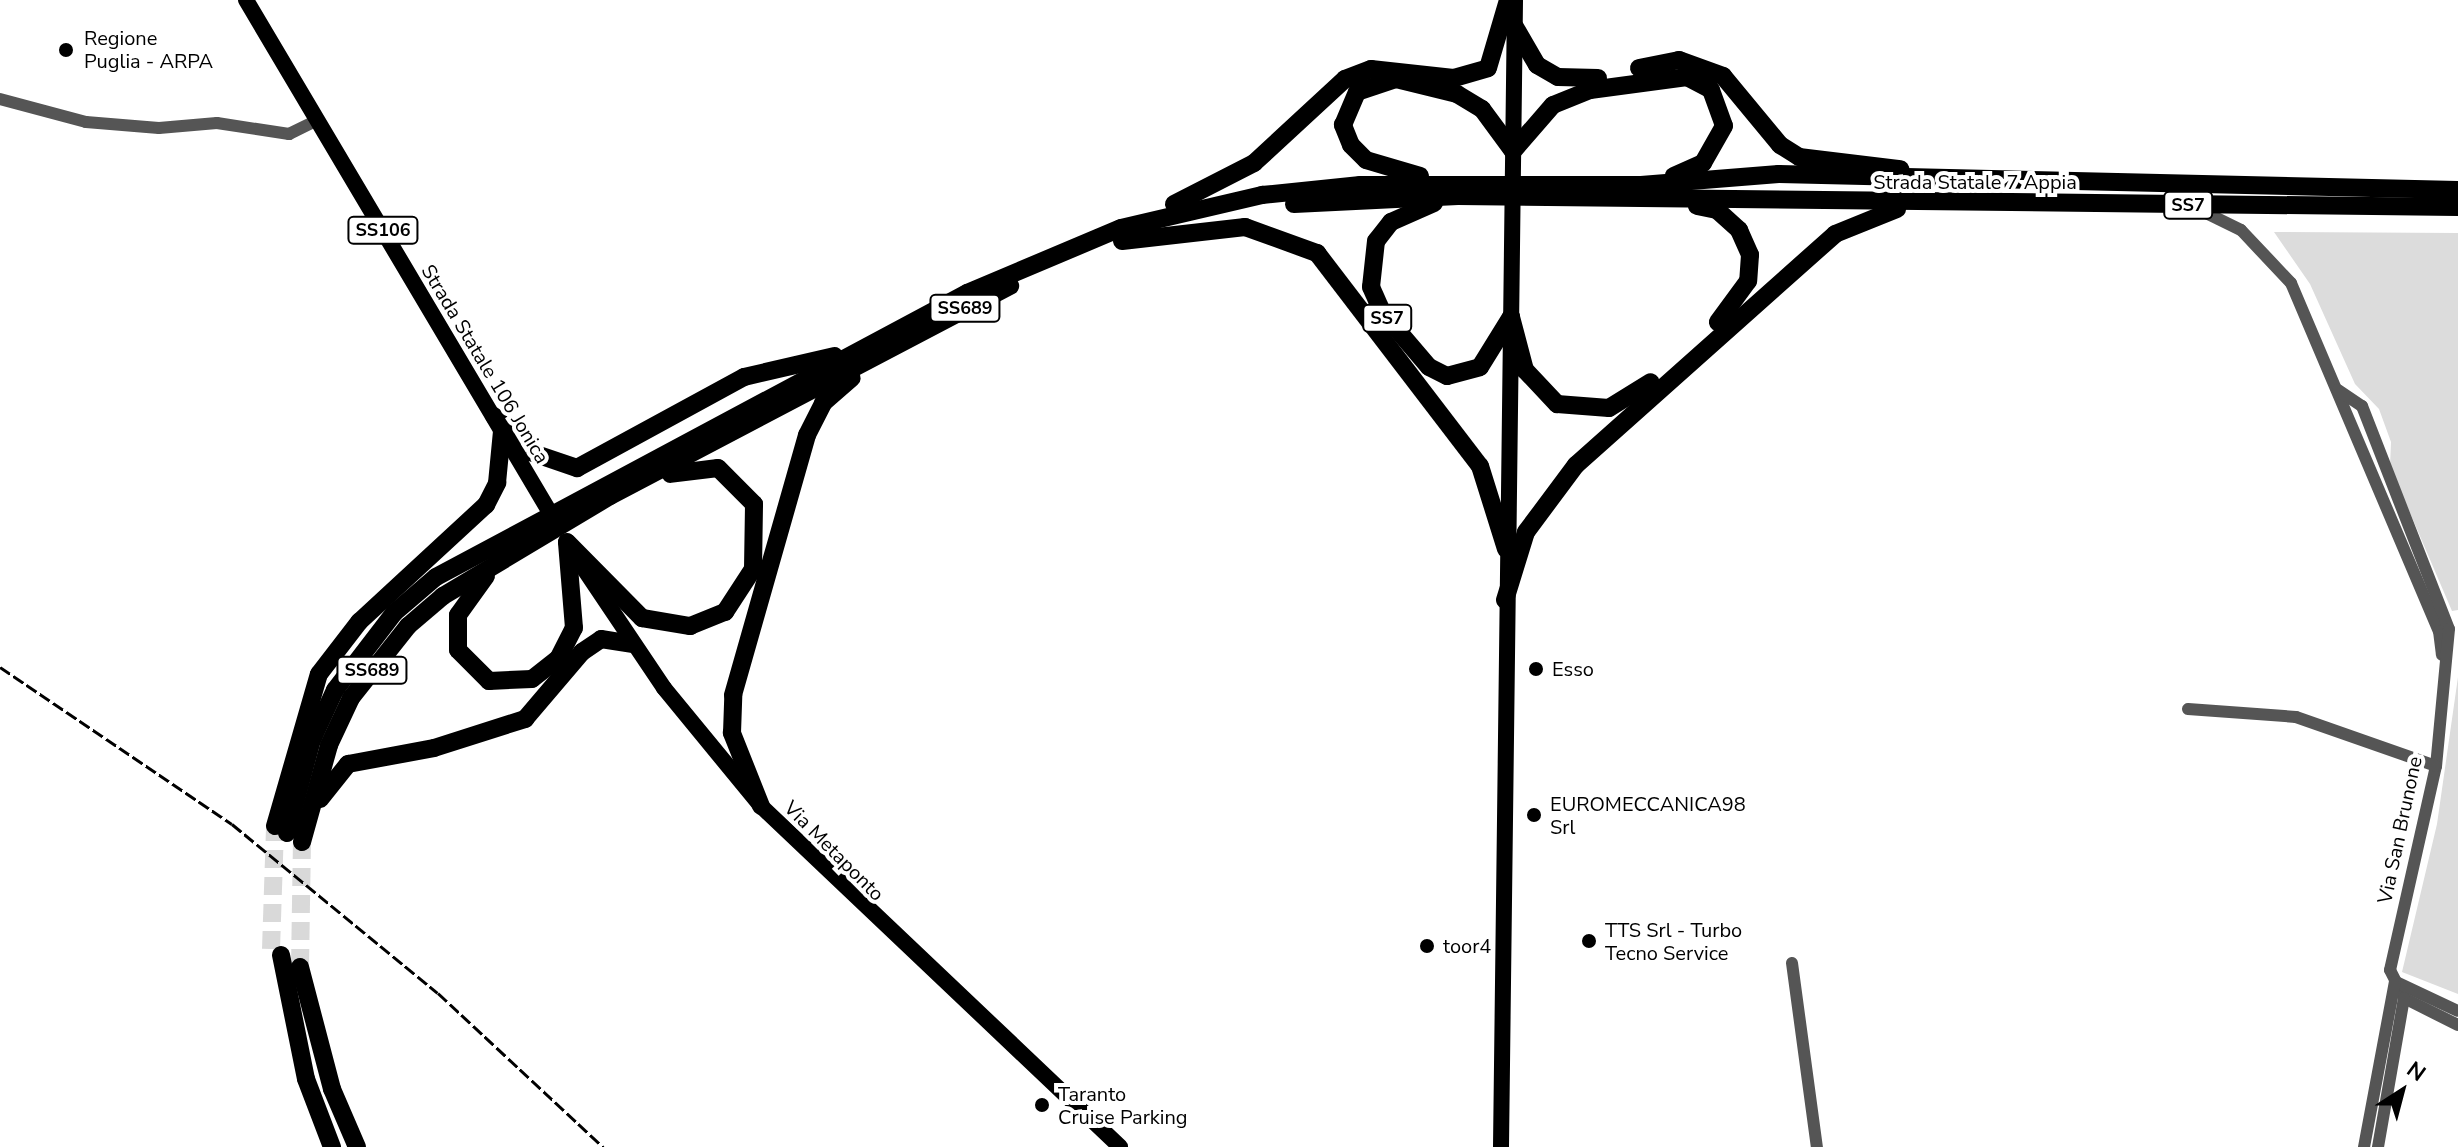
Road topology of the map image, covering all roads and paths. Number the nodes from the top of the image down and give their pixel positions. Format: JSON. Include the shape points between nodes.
{"nodes":[{"id":1,"x":246,"y":0,"type":"edge"},
{"id":2,"x":1508,"y":0,"type":"edge"},
{"id":3,"x":1515,"y":0,"type":"edge"},
{"id":4,"x":1515,"y":27,"type":"junction"},
{"id":5,"x":0,"y":99,"type":"edge"},
{"id":6,"x":318,"y":120,"type":"junction"},
{"id":7,"x":1513,"y":151,"type":"junction"},
{"id":8,"x":1982,"y":183,"type":"junction"},
{"id":9,"x":1641,"y":185,"type":"junction"},
{"id":10,"x":1458,"y":190,"type":"junction"},
{"id":11,"x":1492,"y":190,"type":"junction"},
{"id":12,"x":2458,"y":190,"type":"edge"},
{"id":13,"x":1663,"y":198,"type":"junction"},
{"id":14,"x":1919,"y":203,"type":"junction"},
{"id":15,"x":2190,"y":205,"type":"junction"},
{"id":16,"x":2458,"y":207,"type":"edge"},
{"id":17,"x":1121,"y":234,"type":"junction"},
{"id":18,"x":1511,"y":317,"type":"junction"},
{"id":19,"x":886,"y":350,"type":"junction"},
{"id":20,"x":853,"y":353,"type":"junction"},
{"id":21,"x":498,"y":424,"type":"junction"},
{"id":22,"x":610,"y":496,"type":"junction"},
{"id":23,"x":566,"y":539,"type":"junction"},
{"id":24,"x":514,"y":549,"type":"junction"},
{"id":25,"x":1506,"y":549,"type":"junction"},
{"id":26,"x":1505,"y":600,"type":"junction"},
{"id":27,"x":632,"y":644,"type":"junction"},
{"id":28,"x":2188,"y":709,"type":"dead end"},
{"id":29,"x":2436,"y":766,"type":"junction"},
{"id":30,"x":761,"y":806,"type":"junction"},
{"id":31,"x":288,"y":833,"type":"junction"},
{"id":32,"x":276,"y":952,"type":"tunnel mouth"},
{"id":33,"x":1792,"y":963,"type":"dead end"},
{"id":34,"x":300,"y":967,"type":"tunnel mouth"},
{"id":35,"x":2395,"y":982,"type":"junction"},
{"id":36,"x":2404,"y":998,"type":"junction"},
{"id":37,"x":2458,"y":1011,"type":"edge"},
{"id":38,"x":2458,"y":1025,"type":"edge"},
{"id":39,"x":1500,"y":1089,"type":"junction"},
{"id":40,"x":332,"y":1147,"type":"edge"},
{"id":41,"x":357,"y":1147,"type":"edge"},
{"id":42,"x":1120,"y":1147,"type":"edge"},
{"id":43,"x":1494,"y":1147,"type":"edge"},
{"id":44,"x":1501,"y":1147,"type":"edge"},
{"id":45,"x":1513,"y":1147,"type":"edge"},
{"id":46,"x":1817,"y":1147,"type":"edge"},
{"id":47,"x":2364,"y":1147,"type":"edge"},
{"id":48,"x":2378,"y":1147,"type":"edge"}],
"edges":[{"from":1,"to":6,"type":"main road","name":"Strada Statale 106 Jonica","number":"SS106"},
{"from":2,"to":17,"type":"highway","via":[[1488,68],[1454,78],[1371,69],[1345,79],[1254,163]]},
{"from":3,"to":4,"type":"main road"},
{"from":4,"to":7,"type":"main road"},
{"from":4,"to":8,"type":"highway","via":[[1537,65],[1558,77],[1582,82],[1679,60],[1703,65],[1723,76],[1780,145],[1799,157]]},
{"from":5,"to":6,"type":"street","via":[[86,122],[159,128],[217,123],[289,134]]},
{"from":6,"to":21,"type":"main road","name":"Strada Statale 106 Jonica","number":"SS106"},
{"from":7,"to":9,"type":"highway","via":[[1534,119],[1590,90],[1659,76],[1702,83],[1722,110],[1714,152],[1689,172]]},
{"from":7,"to":10,"type":"highway","via":[[1482,109],[1457,94],[1396,79],[1357,92],[1343,125],[1366,160]]},
{"from":7,"to":18,"type":"main road"},
{"from":8,"to":9,"type":"highway","name":"Strada Statale 7 Appia","number":"SS7","via":[[1779,174]]},
{"from":8,"to":12,"type":"highway","name":"Strada Statale 7 Appia","number":"SS7"},
{"from":9,"to":11,"type":"highway","name":"Strada Statale 7 Appia","number":"SS7"},
{"from":10,"to":11,"type":"highway","number":"SS689"},
{"from":10,"to":17,"type":"highway","number":"SS689","via":[[1262,195]]},
{"from":10,"to":18,"type":"highway","number":"SS7","via":[[1391,222],[1369,262],[1371,287],[1407,345],[1447,376],[1480,367]]},
{"from":11,"to":13,"type":"highway","name":"Strada Statale 7 Appia","number":"SS7"},
{"from":13,"to":14,"type":"highway","name":"Strada Statale 7 Appia","number":"SS7"},
{"from":13,"to":18,"type":"highway","via":[[1717,210],[1739,230],[1750,255],[1748,281],[1728,312],[1638,394],[1609,408],[1557,404],[1525,370]]},
{"from":14,"to":15,"type":"highway","name":"Strada Statale 7 Appia","number":"SS7"},
{"from":14,"to":26,"type":"highway","via":[[1835,234],[1576,465],[1526,532]]},
{"from":15,"to":16,"type":"highway","name":"Strada Statale 7 Appia","number":"SS7"},
{"from":15,"to":29,"type":"street","name":"Via San Brunone","via":[[2241,230],[2291,283],[2338,390],[2439,631],[2445,684]]},
{"from":17,"to":19,"type":"highway","number":"SS689"},
{"from":17,"to":20,"type":"highway","number":"SS689","via":[[967,293]]},
{"from":17,"to":25,"type":"highway","via":[[1245,227],[1317,253],[1480,466]]},
{"from":18,"to":25,"type":"main road"},
{"from":19,"to":22,"type":"highway","number":"SS689"},
{"from":19,"to":30,"type":"highway","via":[[828,397],[812,423],[736,679],[732,733]]},
{"from":20,"to":21,"type":"highway","via":[[744,377],[577,468],[554,466]]},
{"from":20,"to":31,"type":"highway","number":"SS689","via":[[436,577],[394,613],[335,690],[312,740]]},
{"from":21,"to":23,"type":"main road","name":"Strada Statale 106 Jonica","number":"SS106"},
{"from":21,"to":31,"type":"highway","via":[[497,483],[486,505],[359,622],[319,674]]},
{"from":22,"to":23,"type":"highway","via":[[700,465],[735,477],[759,525],[739,599],[699,625],[653,623],[625,607]]},
{"from":22,"to":24,"type":"highway","number":"SS689"},
{"from":23,"to":24,"type":"highway","via":[[576,585],[572,637],[543,673],[499,684],[463,660],[456,627],[470,592]]},
{"from":23,"to":27,"type":"main road","name":"Via Metaponto"},
{"from":24,"to":31,"type":"highway","number":"SS689","via":[[443,596],[373,667]]},
{"from":25,"to":26,"type":"main road"},
{"from":26,"to":39,"type":"main road"},
{"from":27,"to":30,"type":"main road","name":"Via Metaponto"},
{"from":27,"to":31,"type":"highway","via":[[601,639],[525,719],[497,732],[348,764]]},
{"from":28,"to":29,"type":"street","via":[[2296,717]]},
{"from":29,"to":35,"type":"street","name":"Via San Brunone","via":[[2390,970]]},
{"from":30,"to":42,"type":"main road","name":"Via Metaponto"},
{"from":32,"to":40,"type":"highway","via":[[306,1079]]},
{"from":33,"to":46,"type":"street"},
{"from":34,"to":41,"type":"highway","via":[[332,1089]]},
{"from":35,"to":36,"type":"street"},
{"from":35,"to":37,"type":"street"},
{"from":35,"to":47,"type":"street","name":"Via San Brunone"},
{"from":36,"to":38,"type":"street"},
{"from":36,"to":48,"type":"street"},
{"from":39,"to":43,"type":"main road"},
{"from":39,"to":44,"type":"main road"},
{"from":39,"to":45,"type":"main road"}]}
